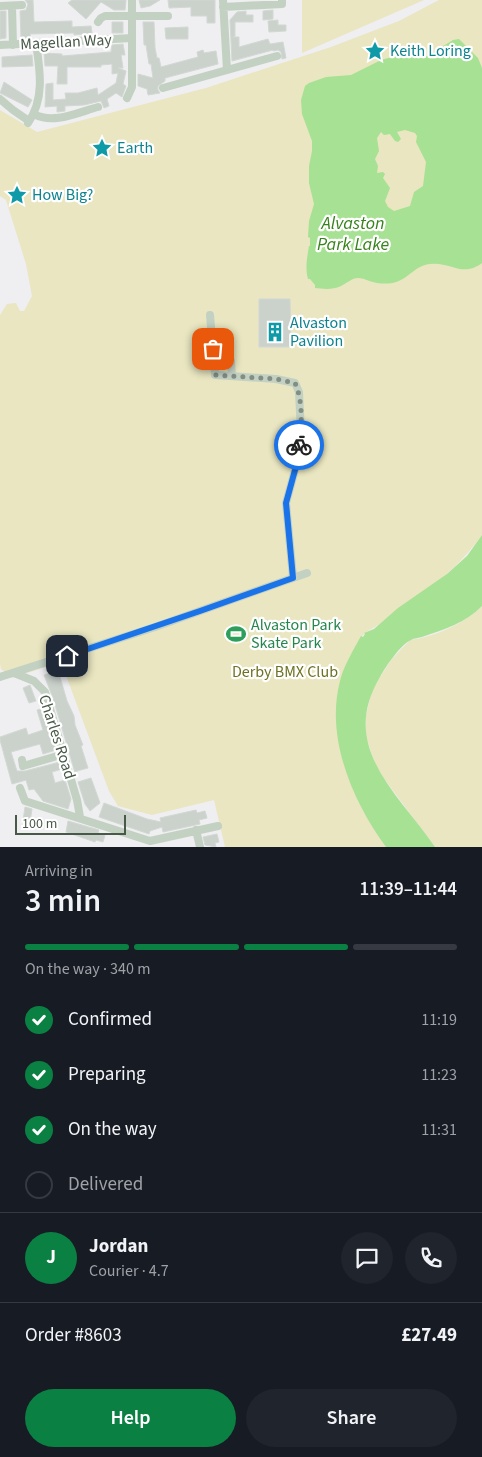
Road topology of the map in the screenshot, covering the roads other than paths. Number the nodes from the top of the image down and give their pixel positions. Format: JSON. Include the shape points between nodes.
{"nodes":[{"id":1,"x":132,"y":0,"type":"edge"},
{"id":2,"x":282,"y":2,"type":"edge"},
{"id":3,"x":223,"y":3,"type":"edge"},
{"id":4,"x":22,"y":5,"type":"dead end"},
{"id":5,"x":1,"y":6,"type":"dead end"},
{"id":6,"x":12,"y":6,"type":"junction"},
{"id":7,"x":132,"y":16,"type":"junction"},
{"id":8,"x":168,"y":16,"type":"dead end"},
{"id":9,"x":98,"y":22,"type":"dead end"},
{"id":10,"x":132,"y":38,"type":"junction"},
{"id":11,"x":36,"y":43,"type":"junction"},
{"id":12,"x":13,"y":44,"type":"junction"},
{"id":13,"x":0,"y":45,"type":"edge"},
{"id":14,"x":277,"y":56,"type":"dead end"},
{"id":15,"x":227,"y":70,"type":"junction"},
{"id":16,"x":163,"y":88,"type":"dead end"},
{"id":17,"x":127,"y":98,"type":"dead end"},
{"id":18,"x":0,"y":99,"type":"edge"},
{"id":19,"x":98,"y":107,"type":"dead end"},
{"id":20,"x":30,"y":119,"type":"junction"},
{"id":21,"x":210,"y":315,"type":"dead end"},
{"id":22,"x":232,"y":361,"type":"dead end"},
{"id":23,"x":232,"y":376,"type":"junction"},
{"id":24,"x":307,"y":573,"type":"dead end"},
{"id":25,"x":293,"y":578,"type":"junction"},
{"id":26,"x":14,"y":673,"type":"junction"},
{"id":27,"x":0,"y":677,"type":"edge"},
{"id":28,"x":64,"y":754,"type":"junction"},
{"id":29,"x":22,"y":760,"type":"dead end"},
{"id":30,"x":20,"y":788,"type":"dead end"},
{"id":31,"x":80,"y":818,"type":"junction"},
{"id":32,"x":218,"y":826,"type":"dead end"},
{"id":33,"x":196,"y":830,"type":"junction"},
{"id":34,"x":151,"y":844,"type":"edge"},
{"id":35,"x":200,"y":847,"type":"edge"}],
"edges":[{"from":1,"to":7,"type":"street"},
{"from":2,"to":3,"type":"street"},
{"from":3,"to":15,"type":"street"},
{"from":4,"to":6,"type":"street"},
{"from":5,"to":6,"type":"street"},
{"from":6,"to":12,"type":"street"},
{"from":7,"to":8,"type":"street"},
{"from":7,"to":9,"type":"street","via":[[105,16]]},
{"from":7,"to":10,"type":"street"},
{"from":10,"to":11,"type":"street","name":"Magellan Way"},
{"from":10,"to":17,"type":"street","via":[[132,87]]},
{"from":11,"to":12,"type":"street","name":"Magellan Way"},
{"from":11,"to":20,"type":"street","via":[[40,88]]},
{"from":12,"to":13,"type":"street","name":"Magellan Way"},
{"from":14,"to":15,"type":"street"},
{"from":15,"to":16,"type":"street"},
{"from":18,"to":20,"type":"street"},
{"from":19,"to":20,"type":"street","via":[[58,118]]},
{"from":21,"to":23,"type":"street","via":[[215,375]]},
{"from":22,"to":23,"type":"street"},
{"from":23,"to":25,"type":"street","via":[[295,383],[299,392],[301,433],[286,503]]},
{"from":24,"to":25,"type":"street"},
{"from":25,"to":26,"type":"street"},
{"from":26,"to":27,"type":"street"},
{"from":26,"to":28,"type":"street","name":"Charles Road","via":[[34,682],[44,692]]},
{"from":28,"to":29,"type":"street","via":[[23,766]]},
{"from":28,"to":31,"type":"street","name":"Charles Road"},
{"from":30,"to":31,"type":"street","via":[[25,801]]},
{"from":31,"to":34,"type":"street"},
{"from":32,"to":33,"type":"street"},
{"from":33,"to":34,"type":"street"},
{"from":33,"to":35,"type":"street"}]}
